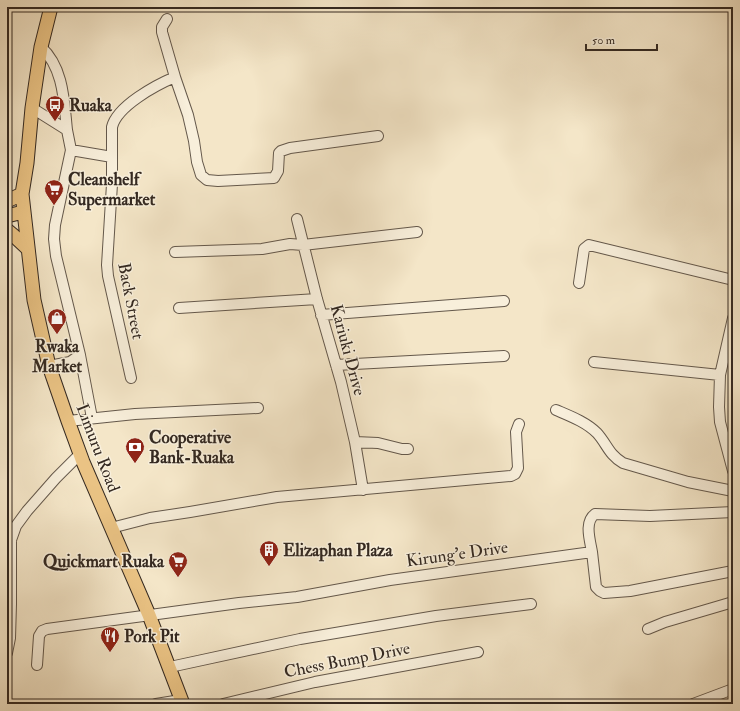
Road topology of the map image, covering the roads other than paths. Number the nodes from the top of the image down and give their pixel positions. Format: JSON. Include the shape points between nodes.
{"nodes":[{"id":1,"x":51,"y":7,"type":"edge"},
{"id":2,"x":167,"y":19,"type":"dead end"},
{"id":3,"x":40,"y":47,"type":"junction"},
{"id":4,"x":175,"y":77,"type":"junction"},
{"id":5,"x":32,"y":108,"type":"junction"},
{"id":6,"x":67,"y":130,"type":"junction"},
{"id":7,"x":378,"y":136,"type":"dead end"},
{"id":8,"x":71,"y":150,"type":"junction"},
{"id":9,"x":112,"y":157,"type":"junction"},
{"id":10,"x":22,"y":194,"type":"junction"},
{"id":11,"x":7,"y":202,"type":"edge"},
{"id":12,"x":23,"y":212,"type":"junction"},
{"id":13,"x":7,"y":216,"type":"edge"},
{"id":14,"x":297,"y":219,"type":"dead end"},
{"id":15,"x":7,"y":230,"type":"edge"},
{"id":16,"x":417,"y":232,"type":"dead end"},
{"id":17,"x":304,"y":245,"type":"junction"},
{"id":18,"x":28,"y":249,"type":"junction"},
{"id":19,"x":175,"y":252,"type":"dead end"},
{"id":20,"x":733,"y":280,"type":"edge"},
{"id":21,"x":579,"y":283,"type":"dead end"},
{"id":22,"x":317,"y":299,"type":"junction"},
{"id":23,"x":504,"y":301,"type":"dead end"},
{"id":24,"x":179,"y":308,"type":"dead end"},
{"id":25,"x":321,"y":315,"type":"junction"},
{"id":26,"x":733,"y":318,"type":"edge"},
{"id":27,"x":80,"y":355,"type":"junction"},
{"id":28,"x":504,"y":356,"type":"dead end"},
{"id":29,"x":594,"y":362,"type":"dead end"},
{"id":30,"x":336,"y":365,"type":"junction"},
{"id":31,"x":49,"y":366,"type":"junction"},
{"id":32,"x":720,"y":375,"type":"junction"},
{"id":33,"x":130,"y":378,"type":"dead end"},
{"id":34,"x":258,"y":408,"type":"dead end"},
{"id":35,"x":556,"y":410,"type":"dead end"},
{"id":36,"x":92,"y":418,"type":"junction"},
{"id":37,"x":68,"y":421,"type":"junction"},
{"id":38,"x":519,"y":424,"type":"dead end"},
{"id":39,"x":355,"y":442,"type":"junction"},
{"id":40,"x":408,"y":449,"type":"dead end"},
{"id":41,"x":80,"y":454,"type":"junction"},
{"id":42,"x":733,"y":471,"type":"edge"},
{"id":43,"x":362,"y":490,"type":"junction"},
{"id":44,"x":733,"y":491,"type":"edge"},
{"id":45,"x":733,"y":512,"type":"edge"},
{"id":46,"x":111,"y":528,"type":"junction"},
{"id":47,"x":9,"y":540,"type":"edge"},
{"id":48,"x":592,"y":552,"type":"junction"},
{"id":49,"x":733,"y":571,"type":"edge"},
{"id":50,"x":733,"y":602,"type":"edge"},
{"id":51,"x":531,"y":604,"type":"dead end"},
{"id":52,"x":149,"y":615,"type":"junction"},
{"id":53,"x":648,"y":629,"type":"dead end"},
{"id":54,"x":478,"y":652,"type":"dead end"},
{"id":55,"x":7,"y":654,"type":"edge"},
{"id":56,"x":37,"y":665,"type":"dead end"},
{"id":57,"x":170,"y":668,"type":"junction"},
{"id":58,"x":733,"y":689,"type":"edge"},
{"id":59,"x":182,"y":702,"type":"edge"},
{"id":60,"x":156,"y":704,"type":"edge"},
{"id":61,"x":223,"y":704,"type":"edge"},
{"id":62,"x":693,"y":704,"type":"edge"}],
"edges":[{"from":1,"to":3,"type":"main road","name":"Limuru Road"},
{"from":2,"to":4,"type":"street","via":[[162,32]]},
{"from":3,"to":5,"type":"main road","name":"Limuru Road"},
{"from":3,"to":6,"type":"street","via":[[53,62],[59,76]]},
{"from":4,"to":7,"type":"street","via":[[188,115],[197,162],[201,174],[207,180],[274,178],[278,171],[281,151]]},
{"from":4,"to":9,"type":"street","name":"Back Street","via":[[134,100],[116,117],[112,127]]},
{"from":5,"to":6,"type":"street"},
{"from":5,"to":10,"type":"main road","name":"Limuru Road"},
{"from":6,"to":8,"type":"street"},
{"from":8,"to":9,"type":"street"},
{"from":8,"to":27,"type":"street","via":[[54,239]]},
{"from":9,"to":33,"type":"street","name":"Back Street","via":[[107,265]]},
{"from":10,"to":11,"type":"main road"},
{"from":10,"to":12,"type":"main road","name":"Limuru Road"},
{"from":12,"to":13,"type":"main road"},
{"from":12,"to":18,"type":"main road","name":"Limuru Road"},
{"from":14,"to":17,"type":"street","name":"Kariuki Drive"},
{"from":15,"to":18,"type":"main road"},
{"from":16,"to":17,"type":"street"},
{"from":17,"to":19,"type":"street"},
{"from":17,"to":22,"type":"street","name":"Kariuki Drive"},
{"from":18,"to":31,"type":"main road","name":"Limuru Road","via":[[34,300]]},
{"from":20,"to":21,"type":"street","via":[[589,245],[584,249]]},
{"from":22,"to":24,"type":"street"},
{"from":22,"to":25,"type":"street","name":"Kariuki Drive"},
{"from":23,"to":25,"type":"street"},
{"from":25,"to":30,"type":"street","name":"Kariuki Drive"},
{"from":26,"to":32,"type":"street"},
{"from":27,"to":31,"type":"street","via":[[70,362]]},
{"from":27,"to":36,"type":"street"},
{"from":28,"to":30,"type":"street"},
{"from":29,"to":32,"type":"street"},
{"from":30,"to":39,"type":"street","name":"Kariuki Drive"},
{"from":31,"to":37,"type":"main road","name":"Limuru Road"},
{"from":32,"to":42,"type":"street","via":[[720,422]]},
{"from":34,"to":36,"type":"street"},
{"from":35,"to":44,"type":"street","via":[[588,426],[602,440],[610,453],[623,463],[688,482]]},
{"from":36,"to":37,"type":"street"},
{"from":37,"to":41,"type":"main road","name":"Limuru Road"},
{"from":38,"to":43,"type":"street","via":[[516,432],[516,474]]},
{"from":39,"to":40,"type":"street","via":[[378,443]]},
{"from":39,"to":43,"type":"street","name":"Kariuki Drive"},
{"from":41,"to":46,"type":"main road","name":"Limuru Road"},
{"from":41,"to":47,"type":"street","via":[[27,511]]},
{"from":43,"to":46,"type":"street","via":[[277,497],[150,518]]},
{"from":45,"to":48,"type":"street","via":[[650,516],[595,514],[591,517],[588,527]]},
{"from":46,"to":52,"type":"main road","name":"Limuru Road"},
{"from":47,"to":55,"type":"street","via":[[11,611]]},
{"from":48,"to":49,"type":"street","via":[[596,587],[604,593],[630,591]]},
{"from":48,"to":52,"type":"street","name":"Kirung'e Drive","via":[[390,580],[297,597]]},
{"from":50,"to":53,"type":"street"},
{"from":51,"to":57,"type":"street","via":[[436,616],[300,639]]},
{"from":52,"to":56,"type":"street","name":"Kirung'e Drive","via":[[42,631],[39,636]]},
{"from":52,"to":57,"type":"main road","name":"Limuru Road"},
{"from":54,"to":61,"type":"street","name":"Chess Bump Drive","via":[[322,680]]},
{"from":57,"to":59,"type":"main road","name":"Limuru Road"},
{"from":58,"to":62,"type":"street"},
{"from":59,"to":60,"type":"street"}]}
